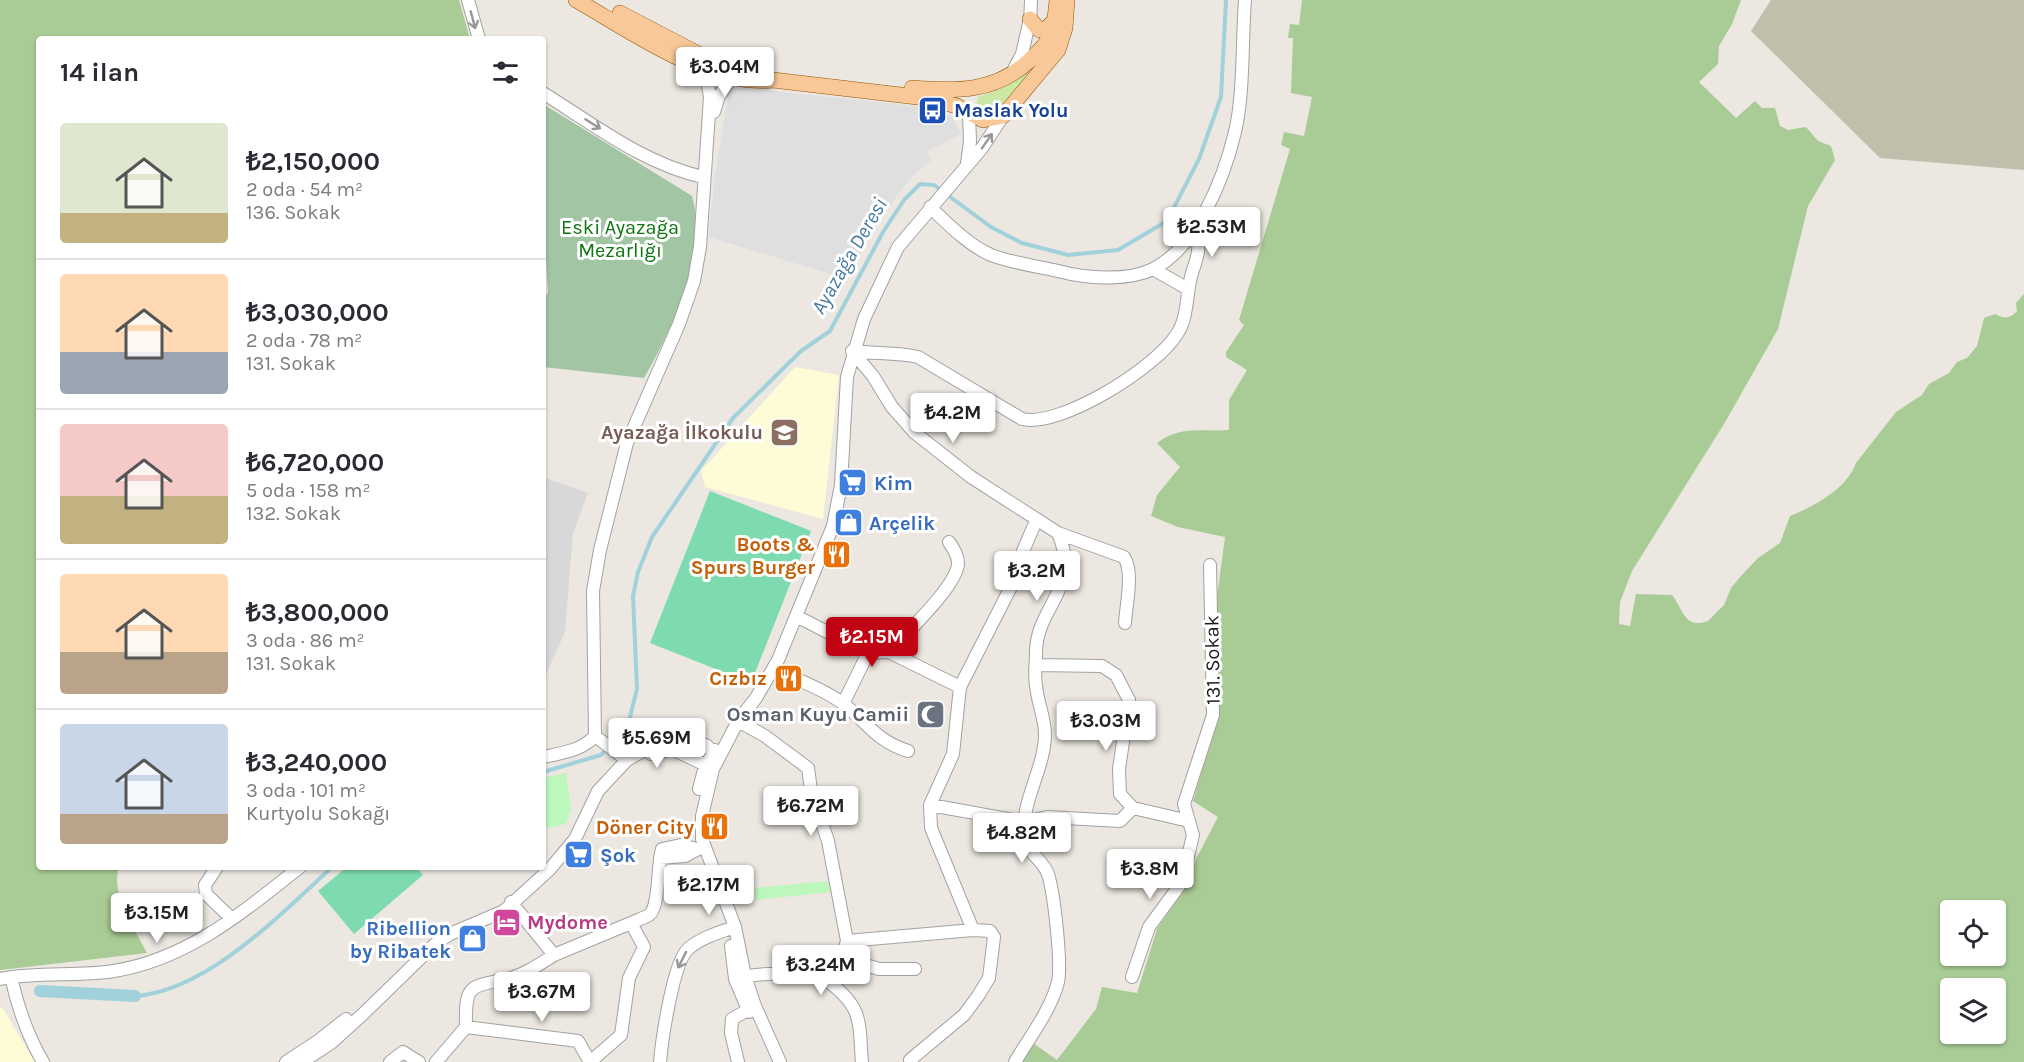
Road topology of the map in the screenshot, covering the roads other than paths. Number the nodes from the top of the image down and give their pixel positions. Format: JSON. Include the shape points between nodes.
{"nodes":[{"id":1,"x":468,"y":0,"type":"edge"},
{"id":2,"x":576,"y":0,"type":"edge"},
{"id":3,"x":597,"y":0,"type":"edge"},
{"id":4,"x":1031,"y":0,"type":"edge"},
{"id":5,"x":1057,"y":0,"type":"edge"},
{"id":6,"x":1067,"y":0,"type":"edge"},
{"id":7,"x":1245,"y":0,"type":"edge"},
{"id":8,"x":1030,"y":19,"type":"junction"},
{"id":9,"x":1053,"y":22,"type":"junction"},
{"id":10,"x":478,"y":36,"type":"edge"},
{"id":11,"x":1034,"y":56,"type":"junction"},
{"id":12,"x":703,"y":62,"type":"junction"},
{"id":13,"x":733,"y":76,"type":"junction"},
{"id":14,"x":1009,"y":76,"type":"junction"},
{"id":15,"x":1038,"y":76,"type":"junction"},
{"id":16,"x":773,"y":80,"type":"junction"},
{"id":17,"x":981,"y":87,"type":"junction"},
{"id":18,"x":849,"y":88,"type":"junction"},
{"id":19,"x":546,"y":95,"type":"edge"},
{"id":20,"x":969,"y":114,"type":"junction"},
{"id":21,"x":1003,"y":116,"type":"junction"},
{"id":22,"x":708,"y":133,"type":"junction"},
{"id":23,"x":967,"y":163,"type":"junction"},
{"id":24,"x":703,"y":177,"type":"junction"},
{"id":25,"x":930,"y":207,"type":"junction"},
{"id":26,"x":1194,"y":234,"type":"junction"},
{"id":27,"x":1153,"y":269,"type":"junction"},
{"id":28,"x":1188,"y":289,"type":"junction"},
{"id":29,"x":852,"y":351,"type":"junction"},
{"id":30,"x":1036,"y":521,"type":"junction"},
{"id":31,"x":1058,"y":533,"type":"junction"},
{"id":32,"x":949,"y":542,"type":"dead end"},
{"id":33,"x":1210,"y":565,"type":"dead end"},
{"id":34,"x":798,"y":616,"type":"junction"},
{"id":35,"x":1125,"y":623,"type":"dead end"},
{"id":36,"x":889,"y":652,"type":"junction"},
{"id":37,"x":868,"y":653,"type":"junction"},
{"id":38,"x":1036,"y":665,"type":"junction"},
{"id":39,"x":774,"y":669,"type":"junction"},
{"id":40,"x":960,"y":687,"type":"junction"},
{"id":41,"x":843,"y":704,"type":"junction"},
{"id":42,"x":738,"y":722,"type":"junction"},
{"id":43,"x":596,"y":736,"type":"junction"},
{"id":44,"x":908,"y":751,"type":"dead end"},
{"id":45,"x":546,"y":756,"type":"edge"},
{"id":46,"x":627,"y":760,"type":"junction"},
{"id":47,"x":713,"y":761,"type":"junction"},
{"id":48,"x":930,"y":804,"type":"junction"},
{"id":49,"x":1133,"y":808,"type":"junction"},
{"id":50,"x":585,"y":818,"type":"junction"},
{"id":51,"x":1189,"y":821,"type":"junction"},
{"id":52,"x":1025,"y":822,"type":"junction"},
{"id":53,"x":701,"y":848,"type":"junction"},
{"id":54,"x":215,"y":870,"type":"edge"},
{"id":55,"x":296,"y":870,"type":"edge"},
{"id":56,"x":511,"y":902,"type":"junction"},
{"id":57,"x":232,"y":919,"type":"junction"},
{"id":58,"x":631,"y":923,"type":"junction"},
{"id":59,"x":732,"y":928,"type":"junction"},
{"id":60,"x":973,"y":930,"type":"junction"},
{"id":61,"x":847,"y":941,"type":"junction"},
{"id":62,"x":554,"y":955,"type":"junction"},
{"id":63,"x":842,"y":958,"type":"junction"},
{"id":64,"x":915,"y":969,"type":"dead end"},
{"id":65,"x":1132,"y":977,"type":"dead end"},
{"id":66,"x":5,"y":978,"type":"edge"},
{"id":67,"x":740,"y":978,"type":"junction"},
{"id":68,"x":824,"y":979,"type":"junction"},
{"id":69,"x":751,"y":1008,"type":"junction"},
{"id":70,"x":466,"y":1027,"type":"junction"},
{"id":71,"x":910,"y":1060,"type":"dead end"},
{"id":72,"x":43,"y":1062,"type":"edge"},
{"id":73,"x":286,"y":1062,"type":"edge"},
{"id":74,"x":302,"y":1062,"type":"edge"},
{"id":75,"x":390,"y":1062,"type":"edge"},
{"id":76,"x":419,"y":1062,"type":"edge"},
{"id":77,"x":436,"y":1062,"type":"edge"},
{"id":78,"x":590,"y":1062,"type":"edge"},
{"id":79,"x":660,"y":1062,"type":"edge"},
{"id":80,"x":738,"y":1062,"type":"edge"},
{"id":81,"x":773,"y":1062,"type":"edge"},
{"id":82,"x":780,"y":1062,"type":"edge"},
{"id":83,"x":862,"y":1062,"type":"edge"},
{"id":84,"x":1015,"y":1062,"type":"edge"}],
"edges":[{"from":1,"to":10,"type":"street","one_way":true},
{"from":2,"to":12,"type":"main road","via":[[663,49]]},
{"from":3,"to":12,"type":"main road"},
{"from":4,"to":8,"type":"street"},
{"from":5,"to":9,"type":"main road"},
{"from":6,"to":15,"type":"main road","via":[[1058,50]]},
{"from":7,"to":26,"type":"street","via":[[1235,132],[1221,175]]},
{"from":8,"to":9,"type":"main road","via":[[1039,30]]},
{"from":8,"to":11,"type":"street"},
{"from":8,"to":14,"type":"street","via":[[1022,54]]},
{"from":9,"to":11,"type":"main road","via":[[1050,36]]},
{"from":11,"to":14,"type":"main road"},
{"from":11,"to":15,"type":"main road"},
{"from":12,"to":13,"type":"main road"},
{"from":12,"to":16,"type":"main road"},
{"from":12,"to":22,"type":"street","via":[[710,87]]},
{"from":13,"to":16,"type":"main road"},
{"from":13,"to":22,"type":"street","via":[[719,96]]},
{"from":14,"to":17,"type":"main road"},
{"from":15,"to":21,"type":"main road"},
{"from":16,"to":18,"type":"main road"},
{"from":17,"to":18,"type":"main road"},
{"from":17,"to":20,"type":"main road","via":[[968,99]]},
{"from":18,"to":20,"type":"main road","via":[[944,102]]},
{"from":19,"to":24,"type":"street","one_way":true,"via":[[630,147]]},
{"from":20,"to":21,"type":"main road","via":[[983,120]]},
{"from":20,"to":23,"type":"street"},
{"from":23,"to":21,"type":"street","one_way":true},
{"from":22,"to":24,"type":"street"},
{"from":23,"to":25,"type":"street"},
{"from":24,"to":43,"type":"street","via":[[700,247],[694,281],[627,443],[600,550],[592,615]]},
{"from":25,"to":27,"type":"street","via":[[991,255],[1092,276]]},
{"from":25,"to":29,"type":"street","via":[[888,264]]},
{"from":26,"to":27,"type":"street"},
{"from":26,"to":28,"type":"street","via":[[1198,251]]},
{"from":27,"to":28,"type":"street"},
{"from":28,"to":29,"type":"street","via":[[1179,332],[1165,351],[1097,398],[1032,421],[1012,414],[918,357]]},
{"from":29,"to":30,"type":"street","via":[[915,433],[970,477]]},
{"from":29,"to":34,"type":"street","via":[[846,377],[837,512]]},
{"from":30,"to":31,"type":"street"},
{"from":30,"to":40,"type":"street","via":[[1014,581]]},
{"from":31,"to":35,"type":"street","via":[[1124,557],[1128,562]]},
{"from":31,"to":38,"type":"street","via":[[1065,571],[1062,586],[1039,631]]},
{"from":32,"to":36,"type":"street","via":[[959,561],[957,572]]},
{"from":33,"to":51,"type":"street","name":"131. Sokak","via":[[1213,715],[1184,804]]},
{"from":34,"to":37,"type":"street"},
{"from":34,"to":39,"type":"street"},
{"from":36,"to":37,"type":"street"},
{"from":36,"to":40,"type":"street"},
{"from":37,"to":41,"type":"street"},
{"from":38,"to":49,"type":"street","via":[[1102,666],[1116,675],[1129,700],[1119,769],[1120,794]]},
{"from":38,"to":52,"type":"street","via":[[1035,684],[1045,733]]},
{"from":39,"to":41,"type":"street"},
{"from":39,"to":42,"type":"street"},
{"from":40,"to":48,"type":"street","via":[[953,754]]},
{"from":41,"to":44,"type":"street","via":[[870,731]]},
{"from":42,"to":47,"type":"street","via":[[729,728]]},
{"from":42,"to":61,"type":"street","via":[[808,768],[830,851]]},
{"from":43,"to":45,"type":"street","via":[[570,752]]},
{"from":43,"to":46,"type":"street"},
{"from":46,"to":47,"type":"street","via":[[653,745],[678,738],[695,741]]},
{"from":46,"to":50,"type":"street","via":[[597,791]]},
{"from":47,"to":50,"type":"street","via":[[672,749],[658,752],[624,773]]},
{"from":47,"to":53,"type":"street","via":[[700,829]]},
{"from":48,"to":52,"type":"street"},
{"from":48,"to":60,"type":"street","via":[[932,828]]},
{"from":49,"to":51,"type":"street"},
{"from":49,"to":52,"type":"street","via":[[1120,821],[1047,817]]},
{"from":50,"to":56,"type":"street","via":[[560,858]]},
{"from":51,"to":65,"type":"street","name":"131. Sokak","via":[[1194,835],[1182,882],[1149,927]]},
{"from":52,"to":84,"type":"street","via":[[1027,844],[1047,871],[1052,890],[1059,975],[1052,997]]},
{"from":53,"to":58,"type":"street","via":[[685,856],[660,858],[656,906],[650,914]]},
{"from":53,"to":59,"type":"street"},
{"from":54,"to":57,"type":"street","via":[[205,885],[206,894]]},
{"from":55,"to":57,"type":"street"},
{"from":56,"to":62,"type":"street"},
{"from":56,"to":73,"type":"street","via":[[434,936],[341,1023]]},
{"from":56,"to":74,"type":"street","via":[[494,917],[435,944],[331,1043]]},
{"from":57,"to":66,"type":"street","via":[[186,948],[154,962],[113,971]]},
{"from":58,"to":62,"type":"street"},
{"from":58,"to":78,"type":"street","via":[[644,947],[629,978],[621,1035]]},
{"from":59,"to":67,"type":"street"},
{"from":59,"to":79,"type":"street","one_way":true,"via":[[688,949],[683,957]]},
{"from":60,"to":61,"type":"street"},
{"from":60,"to":71,"type":"street","via":[[990,931],[994,937],[990,978],[964,1015]]},
{"from":61,"to":63,"type":"street"},
{"from":62,"to":70,"type":"street","via":[[538,966],[473,988],[465,1001]]},
{"from":63,"to":64,"type":"street","via":[[879,969]]},
{"from":63,"to":68,"type":"street"},
{"from":66,"to":72,"type":"street"},
{"from":67,"to":68,"type":"street","via":[[813,975]]},
{"from":67,"to":69,"type":"street"},
{"from":68,"to":83,"type":"street","via":[[853,1007]]},
{"from":69,"to":80,"type":"street","via":[[732,1019]]},
{"from":69,"to":81,"type":"street"},
{"from":69,"to":82,"type":"street"},
{"from":70,"to":77,"type":"street"},
{"from":70,"to":78,"type":"street","via":[[578,1041]]},
{"from":75,"to":76,"type":"street","via":[[403,1052]]}]}
